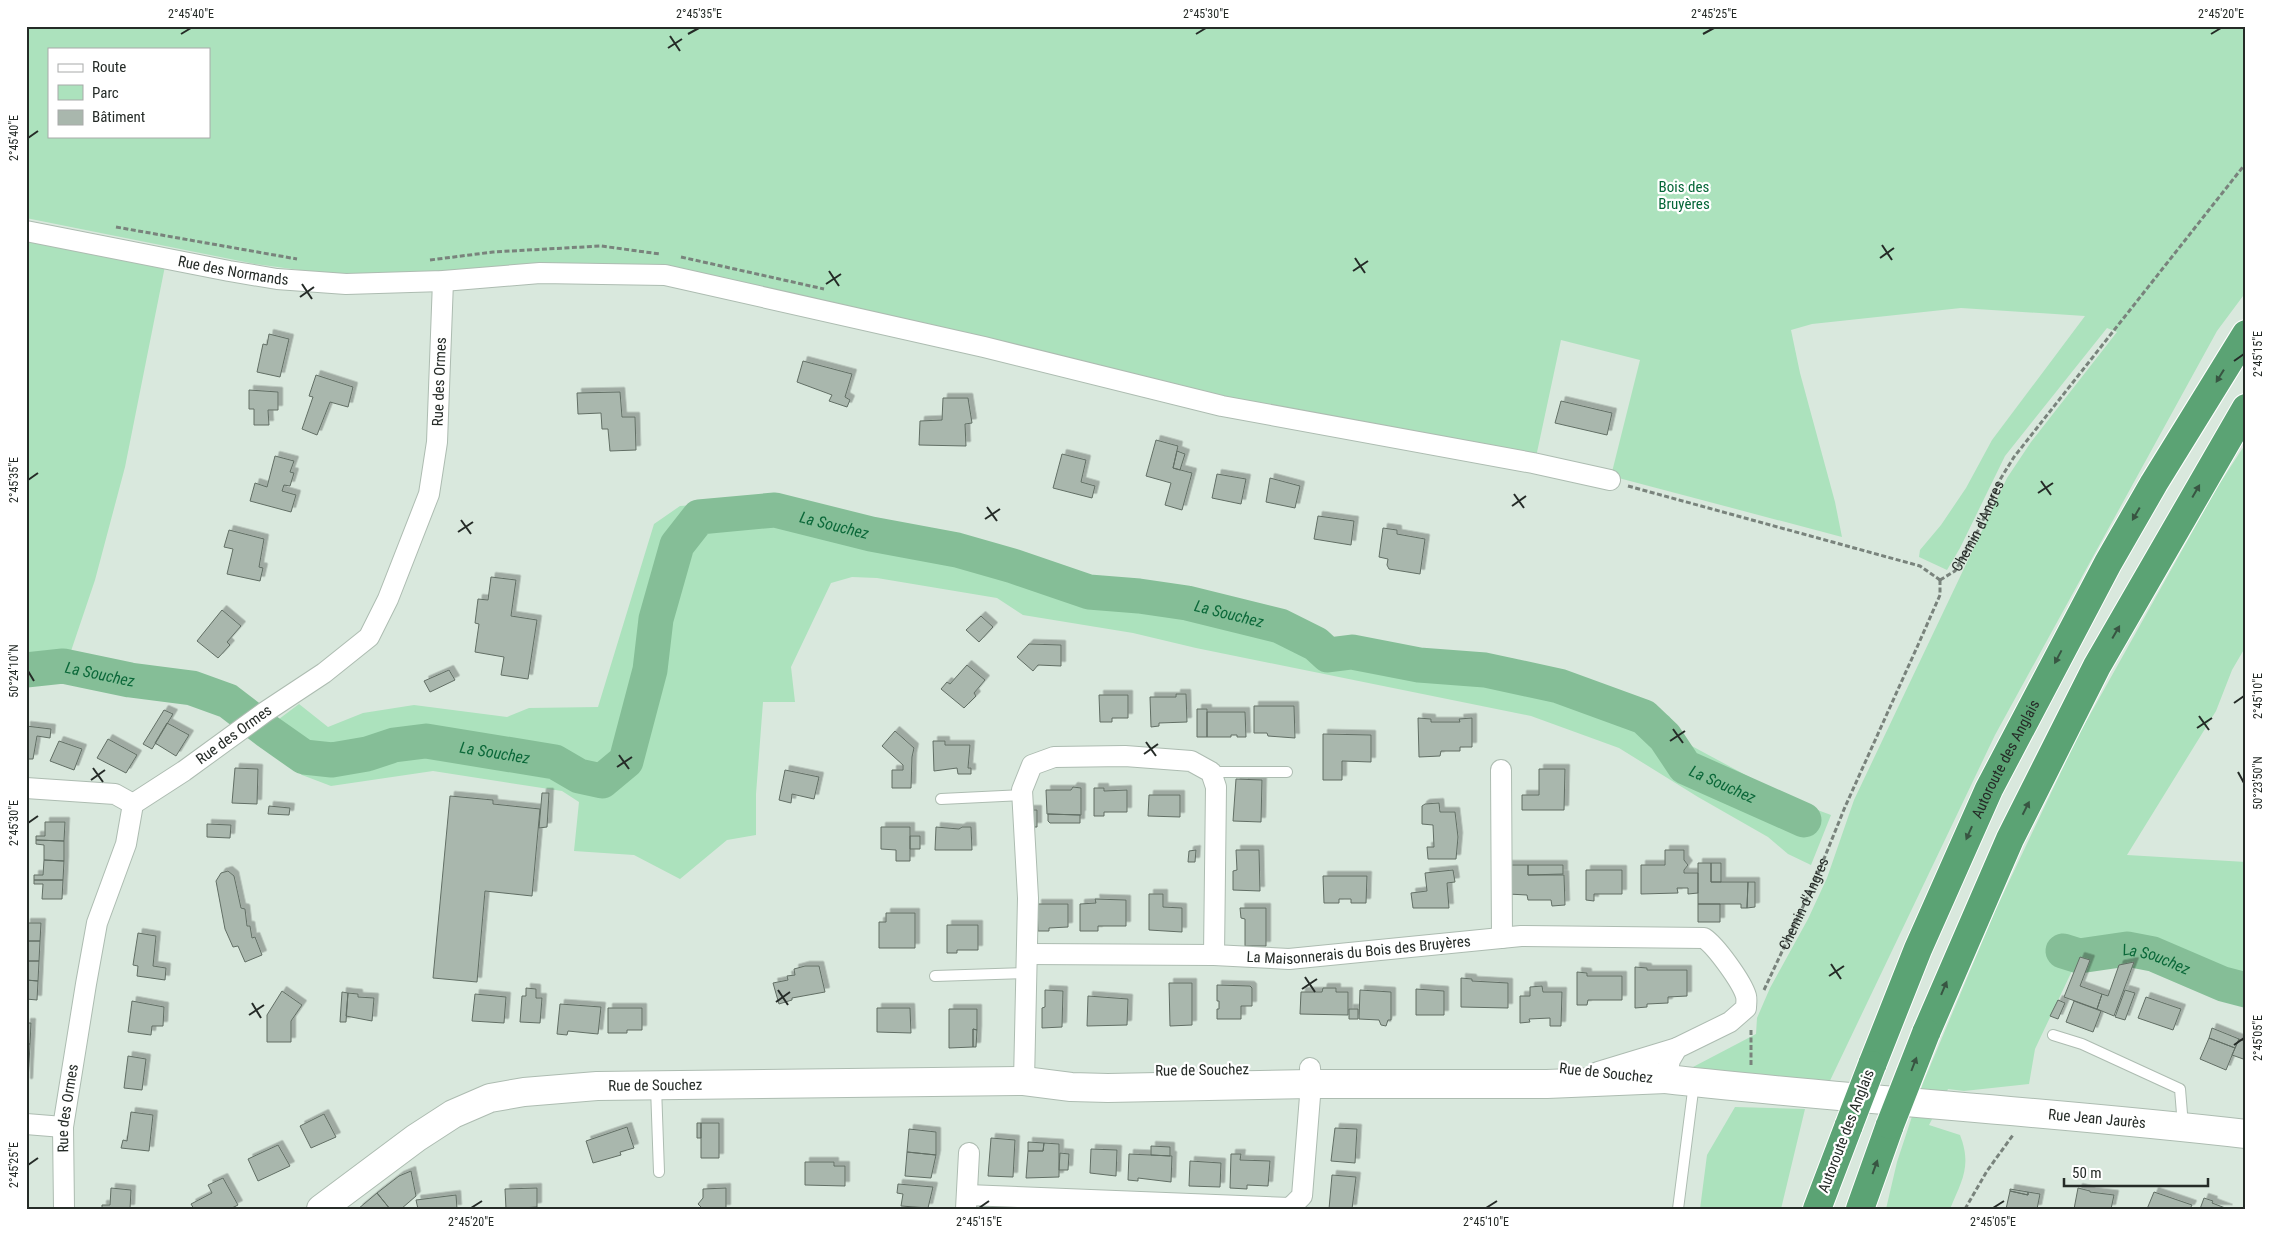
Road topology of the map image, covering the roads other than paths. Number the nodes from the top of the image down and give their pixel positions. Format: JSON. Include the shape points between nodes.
{"nodes":[{"id":1,"x":26,"y":231,"type":"edge"},
{"id":2,"x":443,"y":281,"type":"junction"},
{"id":3,"x":2246,"y":334,"type":"edge"},
{"id":4,"x":2246,"y":408,"type":"edge"},
{"id":5,"x":1610,"y":480,"type":"road end"},
{"id":6,"x":1501,"y":770,"type":"dead end"},
{"id":7,"x":1211,"y":772,"type":"junction"},
{"id":8,"x":1287,"y":772,"type":"dead end"},
{"id":9,"x":26,"y":788,"type":"edge"},
{"id":10,"x":48,"y":790,"type":"junction"},
{"id":11,"x":1022,"y":795,"type":"junction"},
{"id":12,"x":941,"y":799,"type":"dead end"},
{"id":13,"x":26,"y":801,"type":"edge"},
{"id":14,"x":133,"y":804,"type":"junction"},
{"id":15,"x":1502,"y":938,"type":"junction"},
{"id":16,"x":1214,"y":955,"type":"junction"},
{"id":17,"x":1028,"y":964,"type":"junction"},
{"id":18,"x":935,"y":976,"type":"dead end"},
{"id":19,"x":2053,"y":1035,"type":"dead end"},
{"id":20,"x":1677,"y":1048,"type":"junction"},
{"id":21,"x":1598,"y":1072,"type":"junction"},
{"id":22,"x":1310,"y":1076,"type":"junction"},
{"id":23,"x":1024,"y":1080,"type":"junction"},
{"id":24,"x":1666,"y":1080,"type":"junction"},
{"id":25,"x":1694,"y":1082,"type":"junction"},
{"id":26,"x":656,"y":1086,"type":"junction"},
{"id":27,"x":26,"y":1124,"type":"edge"},
{"id":28,"x":64,"y":1127,"type":"junction"},
{"id":29,"x":2184,"y":1127,"type":"junction"},
{"id":30,"x":2246,"y":1134,"type":"edge"},
{"id":31,"x":969,"y":1153,"type":"dead end"},
{"id":32,"x":659,"y":1172,"type":"dead end"},
{"id":33,"x":967,"y":1202,"type":"edge"},
{"id":34,"x":64,"y":1209,"type":"edge"},
{"id":35,"x":322,"y":1209,"type":"edge"},
{"id":36,"x":1678,"y":1209,"type":"edge"},
{"id":37,"x":1817,"y":1209,"type":"edge"},
{"id":38,"x":1860,"y":1209,"type":"edge"}],
"edges":[{"from":1,"to":2,"type":"street","name":"Rue des Normands","via":[[277,279],[346,284]]},
{"from":2,"to":5,"type":"street","name":"Rue des Normands","via":[[540,274],[665,275],[984,347],[1222,406]]},
{"from":2,"to":14,"type":"street","name":"Rue des Ormes","via":[[437,442],[429,494],[388,599],[368,637],[324,673]]},
{"from":3,"to":37,"type":"highway","name":"Autoroute des Anglais","one_way":true,"bridge":true,"via":[[2108,562],[1989,789],[1918,950]]},
{"from":38,"to":4,"type":"highway","one_way":true,"bridge":true,"via":[[1926,1033],[2010,839],[2096,666]]},
{"from":6,"to":15,"type":"street"},
{"from":7,"to":8,"type":"lane"},
{"from":7,"to":11,"type":"street","via":[[1192,761],[1126,756],[1054,757],[1032,765]]},
{"from":7,"to":16,"type":"street","via":[[1216,787]]},
{"from":9,"to":10,"type":"street"},
{"from":10,"to":13,"type":"street"},
{"from":10,"to":14,"type":"street","via":[[115,794]]},
{"from":11,"to":12,"type":"lane"},
{"from":11,"to":17,"type":"street"},
{"from":14,"to":28,"type":"street","name":"Rue des Ormes","via":[[126,844],[96,923]]},
{"from":15,"to":16,"type":"street","name":"La Maisonnerais du Bois des Bruyères","via":[[1289,959]]},
{"from":15,"to":20,"type":"street","name":"La Maisonnerais du Bois des Bruyères","via":[[1704,938],[1755,992],[1740,1015]]},
{"from":16,"to":17,"type":"street","name":"La Maisonnerais du Bois des Bruyères"},
{"from":17,"to":18,"type":"lane"},
{"from":17,"to":23,"type":"street"},
{"from":19,"to":29,"type":"lane","via":[[2082,1044],[2180,1089]]},
{"from":20,"to":21,"type":"street"},
{"from":20,"to":24,"type":"street","via":[[1670,1060]]},
{"from":21,"to":22,"type":"main road","name":"Rue de Souchez","via":[[1553,1068]]},
{"from":21,"to":24,"type":"main road","name":"Rue de Souchez"},
{"from":22,"to":23,"type":"main road","name":"Rue de Souchez","via":[[1070,1072]]},
{"from":22,"to":24,"type":"main road","name":"Rue de Souchez","via":[[1548,1084]]},
{"from":22,"to":33,"type":"street","via":[[1302,1196],[1290,1208]]},
{"from":23,"to":26,"type":"main road","name":"Rue de Souchez"},
{"from":24,"to":25,"type":"main road","name":"Rue Jean Jaurès"},
{"from":25,"to":29,"type":"main road","name":"Rue Jean Jaurès","via":[[1948,1105],[2023,1118]]},
{"from":25,"to":36,"type":"lane"},
{"from":26,"to":32,"type":"lane"},
{"from":26,"to":35,"type":"main road","name":"Rue de Souchez","via":[[597,1086],[490,1098],[453,1114],[416,1138]]},
{"from":27,"to":28,"type":"street"},
{"from":28,"to":34,"type":"street","name":"Rue des Ormes"},
{"from":29,"to":30,"type":"main road","name":"Rue Jean Jaurès"},
{"from":31,"to":33,"type":"street"}]}
